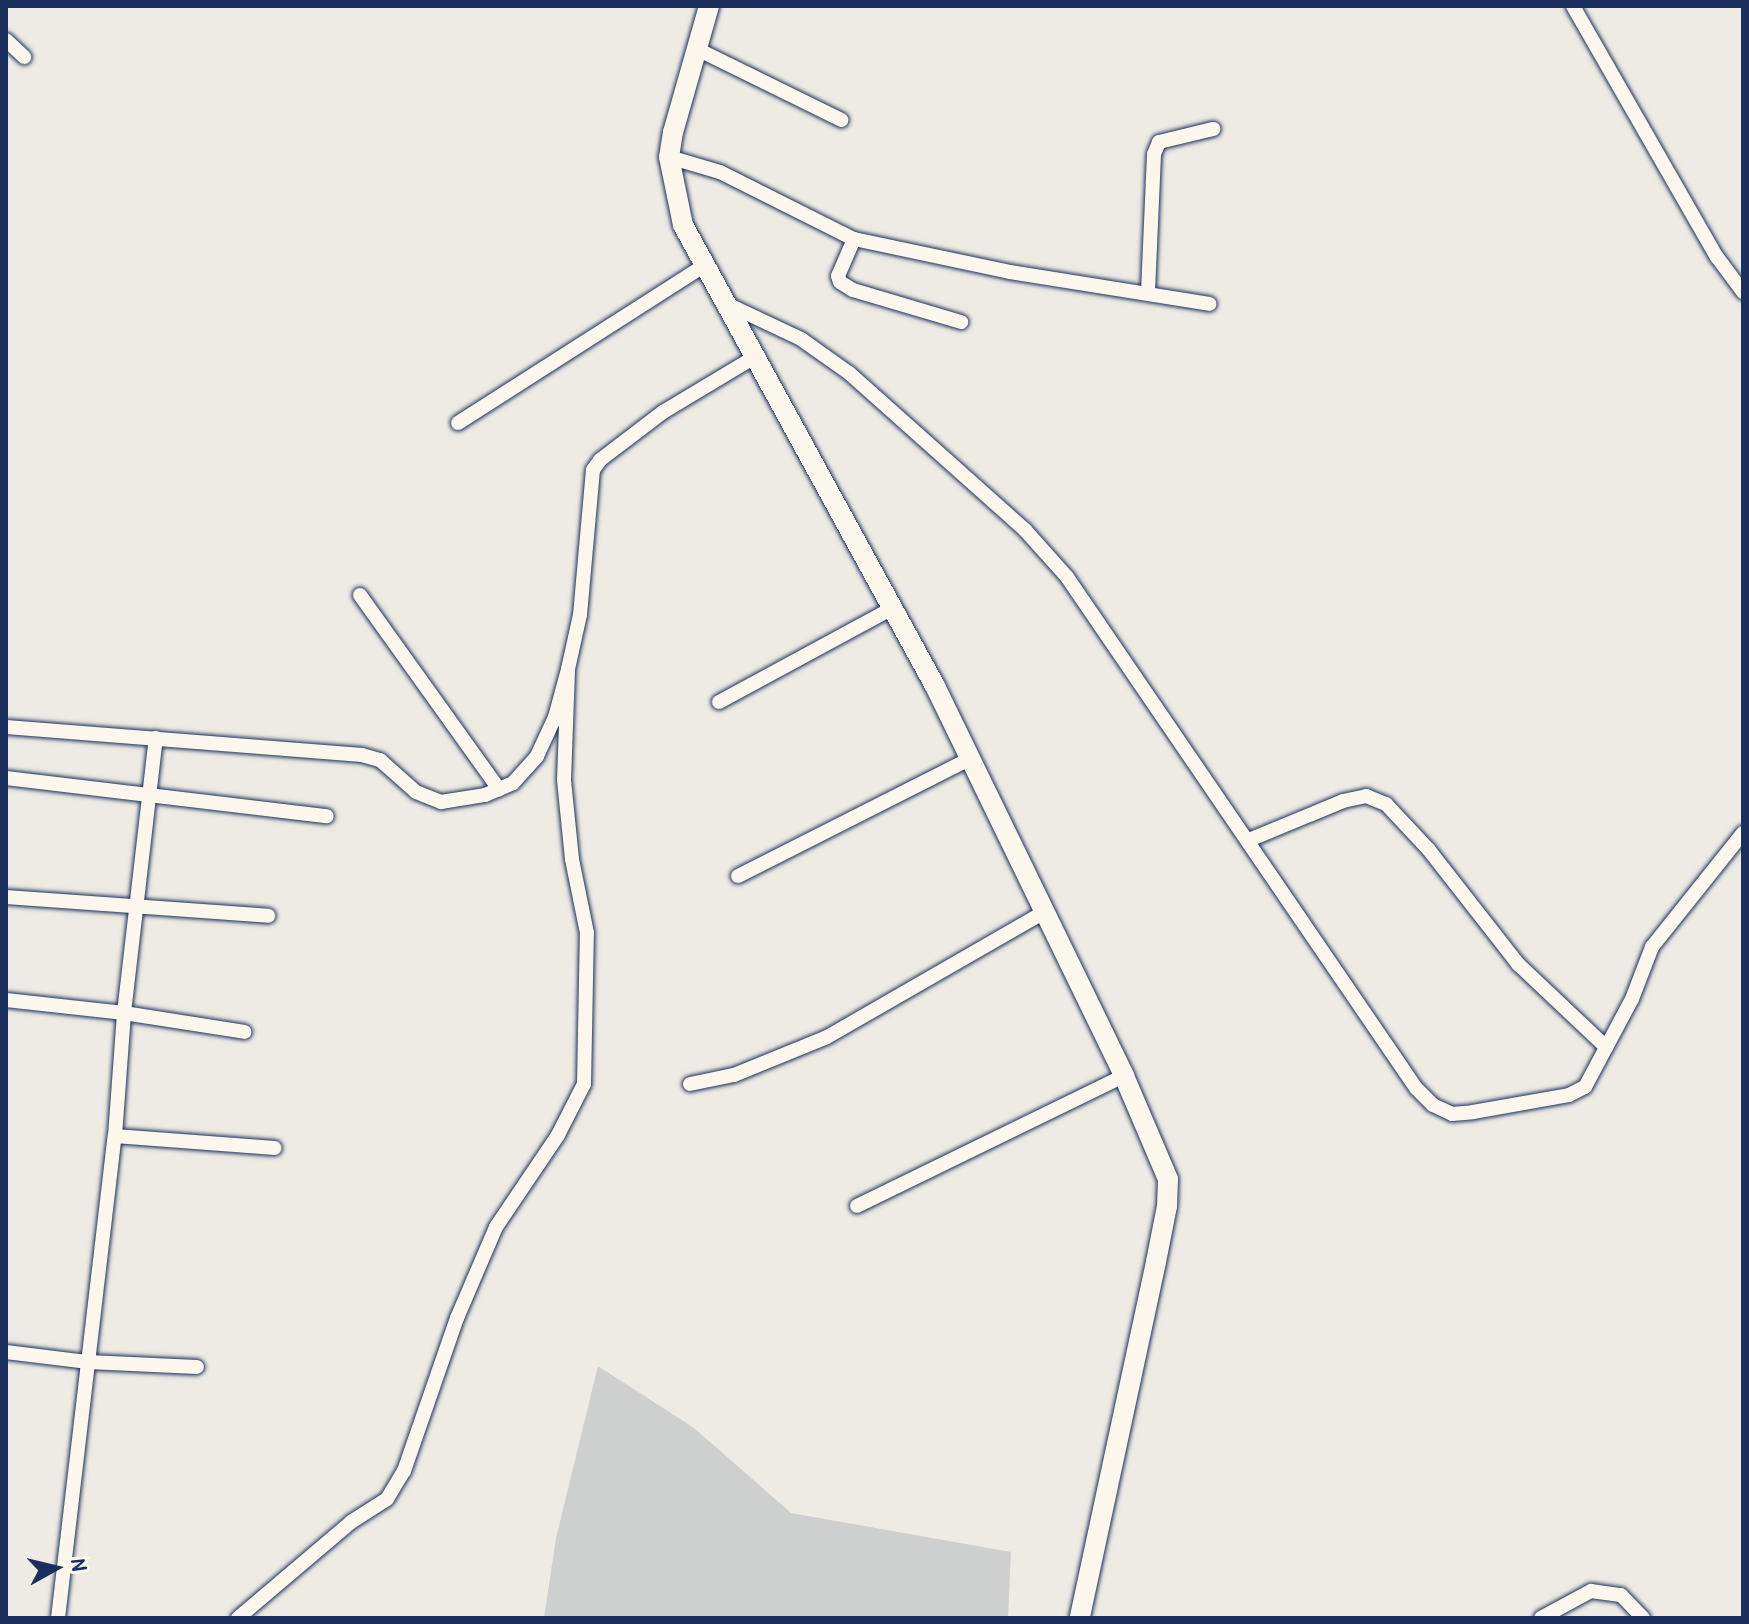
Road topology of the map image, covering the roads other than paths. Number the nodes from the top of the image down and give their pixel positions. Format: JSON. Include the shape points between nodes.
{"nodes":[{"id":1,"x":709,"y":6,"type":"edge"},
{"id":2,"x":1573,"y":6,"type":"edge"},
{"id":3,"x":6,"y":40,"type":"edge"},
{"id":4,"x":697,"y":49,"type":"junction"},
{"id":5,"x":24,"y":57,"type":"dead end"},
{"id":6,"x":841,"y":120,"type":"dead end"},
{"id":7,"x":1213,"y":129,"type":"dead end"},
{"id":8,"x":669,"y":157,"type":"junction"},
{"id":9,"x":854,"y":239,"type":"junction"},
{"id":10,"x":705,"y":265,"type":"junction"},
{"id":11,"x":1148,"y":292,"type":"junction"},
{"id":12,"x":1743,"y":292,"type":"edge"},
{"id":13,"x":727,"y":304,"type":"junction"},
{"id":14,"x":1209,"y":304,"type":"dead end"},
{"id":15,"x":961,"y":322,"type":"dead end"},
{"id":16,"x":753,"y":358,"type":"junction"},
{"id":17,"x":458,"y":423,"type":"dead end"},
{"id":18,"x":360,"y":595,"type":"dead end"},
{"id":19,"x":891,"y":609,"type":"junction"},
{"id":20,"x":568,"y":669,"type":"junction"},
{"id":21,"x":719,"y":702,"type":"dead end"},
{"id":22,"x":6,"y":727,"type":"edge"},
{"id":23,"x":156,"y":738,"type":"junction"},
{"id":24,"x":970,"y":759,"type":"junction"},
{"id":25,"x":6,"y":778,"type":"edge"},
{"id":26,"x":499,"y":789,"type":"junction"},
{"id":27,"x":150,"y":793,"type":"junction"},
{"id":28,"x":327,"y":816,"type":"dead end"},
{"id":29,"x":1743,"y":833,"type":"edge"},
{"id":30,"x":1249,"y":840,"type":"junction"},
{"id":31,"x":738,"y":876,"type":"dead end"},
{"id":32,"x":6,"y":897,"type":"edge"},
{"id":33,"x":136,"y":907,"type":"junction"},
{"id":34,"x":1044,"y":912,"type":"junction"},
{"id":35,"x":268,"y":916,"type":"dead end"},
{"id":36,"x":6,"y":1000,"type":"edge"},
{"id":37,"x":124,"y":1013,"type":"junction"},
{"id":38,"x":245,"y":1032,"type":"dead end"},
{"id":39,"x":1606,"y":1047,"type":"junction"},
{"id":40,"x":1124,"y":1076,"type":"junction"},
{"id":41,"x":690,"y":1084,"type":"dead end"},
{"id":42,"x":115,"y":1136,"type":"junction"},
{"id":43,"x":275,"y":1148,"type":"dead end"},
{"id":44,"x":857,"y":1206,"type":"dead end"},
{"id":45,"x":6,"y":1352,"type":"edge"},
{"id":46,"x":88,"y":1362,"type":"junction"},
{"id":47,"x":197,"y":1367,"type":"dead end"},
{"id":48,"x":58,"y":1618,"type":"edge"},
{"id":49,"x":238,"y":1618,"type":"edge"},
{"id":50,"x":1080,"y":1618,"type":"edge"},
{"id":51,"x":1541,"y":1618,"type":"edge"},
{"id":52,"x":1643,"y":1618,"type":"edge"}],
"edges":[{"from":1,"to":4,"type":"street"},
{"from":2,"to":12,"type":"street","via":[[1717,257]]},
{"from":3,"to":5,"type":"street"},
{"from":4,"to":6,"type":"street"},
{"from":4,"to":8,"type":"street"},
{"from":7,"to":11,"type":"street","via":[[1159,142],[1154,154]]},
{"from":8,"to":9,"type":"street","via":[[720,172]]},
{"from":8,"to":10,"type":"street","via":[[683,225]]},
{"from":9,"to":11,"type":"street","via":[[1010,272]]},
{"from":9,"to":15,"type":"street","via":[[840,282]]},
{"from":10,"to":13,"type":"street"},
{"from":10,"to":17,"type":"street"},
{"from":11,"to":14,"type":"street"},
{"from":13,"to":16,"type":"street"},
{"from":13,"to":30,"type":"street","via":[[801,339],[849,373],[1025,530],[1067,577]]},
{"from":16,"to":19,"type":"street"},
{"from":16,"to":20,"type":"street","via":[[663,412],[593,470],[580,615]]},
{"from":18,"to":26,"type":"street"},
{"from":19,"to":21,"type":"street"},
{"from":19,"to":24,"type":"street"},
{"from":20,"to":26,"type":"street","via":[[537,756],[513,783]]},
{"from":20,"to":49,"type":"street","via":[[564,780],[587,933],[584,1084],[558,1135],[496,1227],[457,1318],[404,1471],[387,1499],[351,1522]]},
{"from":22,"to":23,"type":"street"},
{"from":23,"to":26,"type":"street","via":[[362,755],[380,760],[416,792],[441,802]]},
{"from":23,"to":27,"type":"street"},
{"from":24,"to":31,"type":"street"},
{"from":24,"to":34,"type":"street"},
{"from":25,"to":27,"type":"street"},
{"from":27,"to":28,"type":"street"},
{"from":27,"to":33,"type":"street"},
{"from":29,"to":39,"type":"street","via":[[1652,947]]},
{"from":30,"to":39,"type":"street","via":[[1343,801],[1366,796],[1386,804],[1518,964]]},
{"from":30,"to":39,"type":"street","via":[[1416,1088],[1433,1105],[1452,1114],[1569,1095],[1585,1087]]},
{"from":32,"to":33,"type":"street"},
{"from":33,"to":35,"type":"street"},
{"from":33,"to":37,"type":"street"},
{"from":34,"to":40,"type":"street"},
{"from":34,"to":41,"type":"street","via":[[827,1037],[734,1075]]},
{"from":36,"to":37,"type":"street"},
{"from":37,"to":38,"type":"street"},
{"from":37,"to":42,"type":"street"},
{"from":40,"to":44,"type":"street"},
{"from":40,"to":50,"type":"street","via":[[1168,1179],[1167,1206]]},
{"from":42,"to":43,"type":"street"},
{"from":42,"to":46,"type":"street"},
{"from":45,"to":46,"type":"street"},
{"from":46,"to":47,"type":"street"},
{"from":46,"to":48,"type":"street"},
{"from":51,"to":52,"type":"street","via":[[1591,1591],[1621,1595]]}]}
